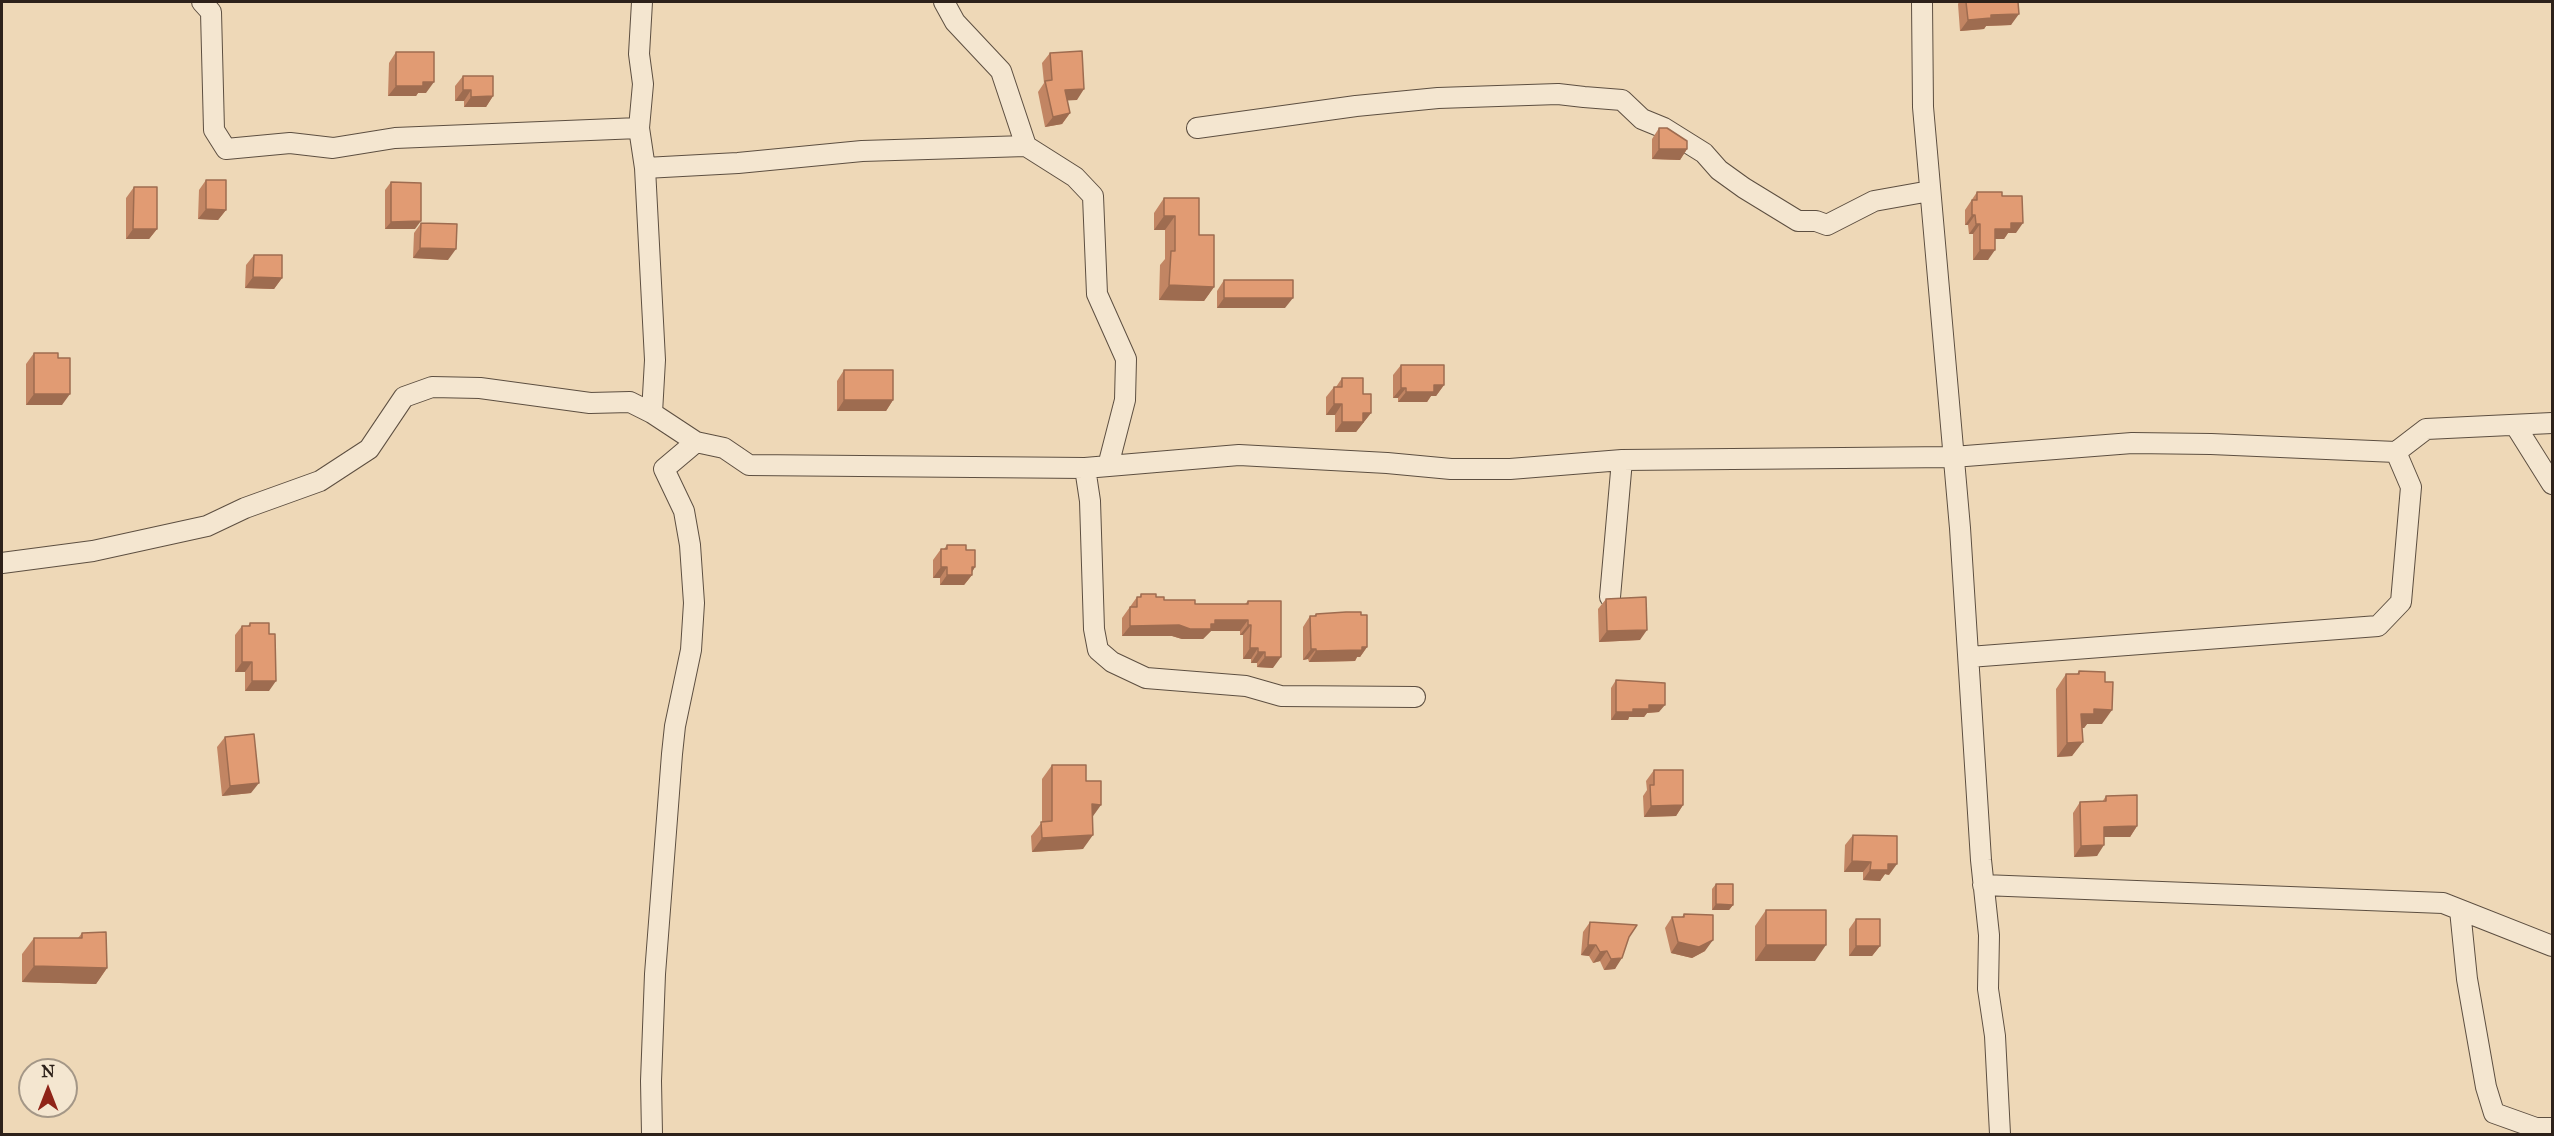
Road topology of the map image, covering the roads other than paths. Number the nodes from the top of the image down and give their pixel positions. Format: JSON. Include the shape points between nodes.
{"nodes":[{"id":1,"x":202,"y":2,"type":"edge"},
{"id":2,"x":642,"y":2,"type":"edge"},
{"id":3,"x":944,"y":2,"type":"edge"},
{"id":4,"x":1922,"y":2,"type":"edge"},
{"id":5,"x":639,"y":128,"type":"junction"},
{"id":6,"x":1197,"y":128,"type":"dead end"},
{"id":7,"x":1026,"y":146,"type":"junction"},
{"id":8,"x":645,"y":168,"type":"junction"},
{"id":9,"x":1930,"y":191,"type":"junction"},
{"id":10,"x":652,"y":413,"type":"junction"},
{"id":11,"x":2553,"y":423,"type":"edge"},
{"id":12,"x":2515,"y":425,"type":"junction"},
{"id":13,"x":696,"y":442,"type":"junction"},
{"id":14,"x":2396,"y":452,"type":"junction"},
{"id":15,"x":1953,"y":457,"type":"junction"},
{"id":16,"x":1622,"y":460,"type":"junction"},
{"id":17,"x":1108,"y":466,"type":"junction"},
{"id":18,"x":1085,"y":468,"type":"junction"},
{"id":19,"x":2553,"y":484,"type":"edge"},
{"id":20,"x":2,"y":563,"type":"edge"},
{"id":21,"x":1610,"y":597,"type":"edge"},
{"id":22,"x":1969,"y":657,"type":"junction"},
{"id":23,"x":1415,"y":696,"type":"dead end"},
{"id":24,"x":1983,"y":885,"type":"junction"},
{"id":25,"x":2460,"y":910,"type":"junction"},
{"id":26,"x":2553,"y":946,"type":"edge"},
{"id":27,"x":2553,"y":1128,"type":"edge"},
{"id":28,"x":652,"y":1134,"type":"edge"},
{"id":29,"x":2000,"y":1134,"type":"edge"}],
"edges":[{"from":1,"to":5,"type":"street","via":[[211,12],[214,130],[226,149],[290,144],[333,148],[395,138]]},
{"from":2,"to":5,"type":"street"},
{"from":3,"to":7,"type":"street","via":[[955,22],[1001,72]]},
{"from":4,"to":9,"type":"street","via":[[1923,107]]},
{"from":5,"to":8,"type":"street"},
{"from":6,"to":9,"type":"street","via":[[1438,98],[1558,94],[1622,100],[1642,119],[1704,153],[1719,170],[1798,221],[1827,225],[1874,201]]},
{"from":7,"to":8,"type":"street","via":[[862,152]]},
{"from":7,"to":17,"type":"street","via":[[1075,177],[1093,196],[1097,294],[1126,359],[1125,400]]},
{"from":8,"to":10,"type":"street","via":[[655,360]]},
{"from":9,"to":15,"type":"street"},
{"from":10,"to":13,"type":"street"},
{"from":10,"to":20,"type":"street","via":[[630,402],[590,404],[480,388],[432,387],[404,397],[369,449],[320,482],[207,526],[93,551]]},
{"from":11,"to":12,"type":"street"},
{"from":12,"to":14,"type":"street","via":[[2426,429]]},
{"from":12,"to":19,"type":"street"},
{"from":13,"to":18,"type":"street","via":[[724,448],[748,465]]},
{"from":13,"to":28,"type":"street","via":[[664,469],[684,511],[694,603],[691,650],[672,753],[655,974]]},
{"from":14,"to":15,"type":"street","via":[[2132,443]]},
{"from":14,"to":22,"type":"street","via":[[2411,487],[2402,602],[2378,626]]},
{"from":15,"to":16,"type":"street"},
{"from":15,"to":22,"type":"street"},
{"from":16,"to":17,"type":"street","via":[[1510,469],[1451,469],[1239,455]]},
{"from":16,"to":21,"type":"street"},
{"from":17,"to":18,"type":"street"},
{"from":18,"to":23,"type":"street","via":[[1090,501],[1094,629],[1098,650],[1112,662],[1146,678],[1246,686],[1281,696]]},
{"from":22,"to":24,"type":"street"},
{"from":24,"to":25,"type":"street","via":[[2443,903]]},
{"from":24,"to":29,"type":"street"},
{"from":25,"to":26,"type":"street"},
{"from":25,"to":27,"type":"street","via":[[2467,979],[2494,1113],[2536,1128]]}]}
